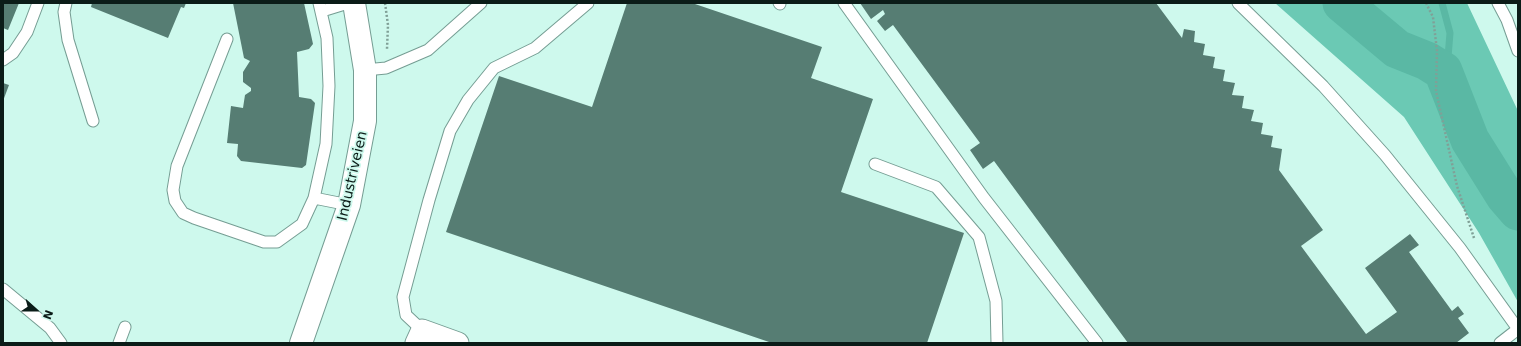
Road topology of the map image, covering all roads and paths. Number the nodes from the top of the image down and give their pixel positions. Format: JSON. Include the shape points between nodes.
{"nodes":[{"id":1,"x":38,"y":3,"type":"edge"},
{"id":2,"x":66,"y":3,"type":"edge"},
{"id":3,"x":348,"y":3,"type":"edge"},
{"id":4,"x":354,"y":3,"type":"edge"},
{"id":5,"x":384,"y":3,"type":"edge"},
{"id":6,"x":481,"y":3,"type":"edge"},
{"id":7,"x":588,"y":3,"type":"edge"},
{"id":8,"x":844,"y":3,"type":"edge"},
{"id":9,"x":1238,"y":3,"type":"edge"},
{"id":10,"x":1426,"y":3,"type":"edge"},
{"id":11,"x":1498,"y":3,"type":"edge"},
{"id":12,"x":321,"y":7,"type":"edge"},
{"id":13,"x":227,"y":39,"type":"dead end"},
{"id":14,"x":1518,"y":51,"type":"edge"},
{"id":15,"x":3,"y":60,"type":"edge"},
{"id":16,"x":375,"y":69,"type":"junction"},
{"id":17,"x":93,"y":121,"type":"dead end"},
{"id":18,"x":875,"y":164,"type":"dead end"},
{"id":19,"x":314,"y":198,"type":"junction"},
{"id":20,"x":349,"y":205,"type":"junction"},
{"id":21,"x":1476,"y":243,"type":"dead end"},
{"id":22,"x":3,"y":289,"type":"edge"},
{"id":23,"x":125,"y":327,"type":"dead end"},
{"id":24,"x":1518,"y":329,"type":"edge"},
{"id":25,"x":419,"y":337,"type":"edge"},
{"id":26,"x":61,"y":343,"type":"edge"},
{"id":27,"x":119,"y":343,"type":"edge"},
{"id":28,"x":301,"y":343,"type":"edge"},
{"id":29,"x":458,"y":343,"type":"edge"},
{"id":30,"x":997,"y":343,"type":"edge"},
{"id":31,"x":1097,"y":343,"type":"edge"},
{"id":32,"x":1500,"y":343,"type":"edge"}],
"edges":[{"from":1,"to":15,"type":"lane","via":[[27,32],[13,53]]},
{"from":2,"to":17,"type":"lane","via":[[64,12],[68,40]]},
{"from":3,"to":12,"type":"lane"},
{"from":4,"to":16,"type":"street","name":"Industriveien"},
{"from":5,"to":16,"type":"path","via":[[388,25]]},
{"from":6,"to":16,"type":"lane","via":[[428,50]]},
{"from":7,"to":25,"type":"lane","via":[[535,48],[494,68],[468,100],[450,131],[403,297],[406,315]]},
{"from":8,"to":31,"type":"lane","via":[[984,198]]},
{"from":9,"to":24,"type":"lane","via":[[1323,86],[1385,155],[1460,248]]},
{"from":10,"to":21,"type":"path","via":[[1433,17],[1437,51],[1436,91],[1457,186]]},
{"from":11,"to":14,"type":"lane"},
{"from":12,"to":19,"type":"lane","via":[[327,38],[329,86],[326,144]]},
{"from":13,"to":19,"type":"lane","via":[[177,166],[173,190],[175,201],[183,213],[194,218],[264,242],[276,242],[302,224]]},
{"from":16,"to":20,"type":"street","name":"Industriveien"},
{"from":18,"to":30,"type":"lane","via":[[936,187],[979,237],[996,301]]},
{"from":19,"to":20,"type":"lane"},
{"from":20,"to":28,"type":"street","name":"Industriveien"},
{"from":22,"to":26,"type":"lane","via":[[50,328]]},
{"from":23,"to":27,"type":"lane"},
{"from":24,"to":32,"type":"lane"},
{"from":25,"to":29,"type":"street"}]}
